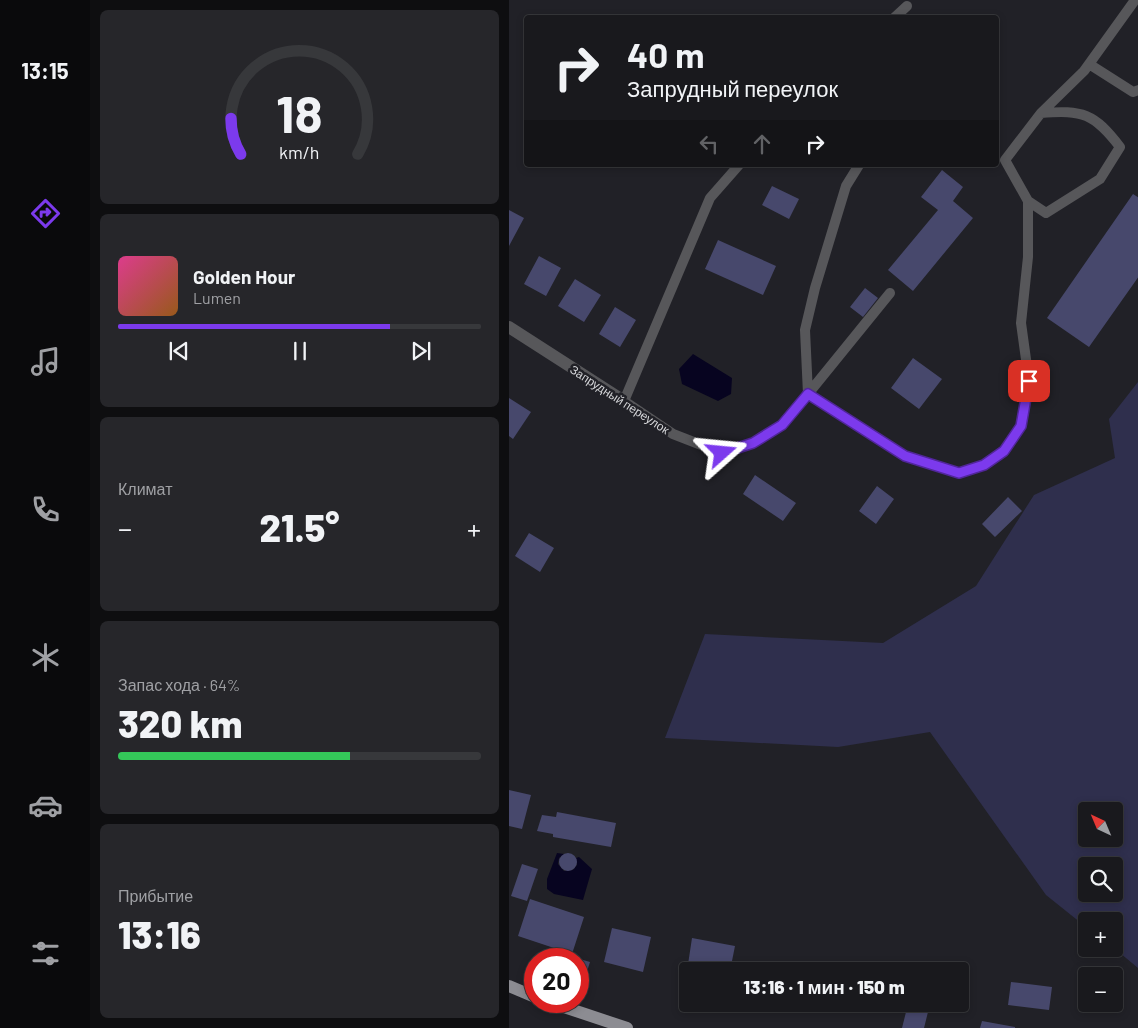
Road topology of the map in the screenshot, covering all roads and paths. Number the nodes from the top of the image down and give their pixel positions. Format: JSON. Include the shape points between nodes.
{"nodes":[{"id":1,"x":1135,"y":0,"type":"edge"},
{"id":2,"x":907,"y":6,"type":"dead end"},
{"id":3,"x":897,"y":15,"type":"edge"},
{"id":4,"x":1089,"y":64,"type":"junction"},
{"id":5,"x":1138,"y":90,"type":"edge"},
{"id":6,"x":1041,"y":112,"type":"junction"},
{"id":7,"x":1001,"y":159,"type":"edge"},
{"id":8,"x":737,"y":167,"type":"edge"},
{"id":9,"x":858,"y":167,"type":"edge"},
{"id":10,"x":1028,"y":201,"type":"junction"},
{"id":11,"x":890,"y":293,"type":"dead end"},
{"id":12,"x":509,"y":328,"type":"edge"},
{"id":13,"x":808,"y":394,"type":"junction"},
{"id":14,"x":624,"y":401,"type":"junction"},
{"id":15,"x":509,"y":986,"type":"edge"},
{"id":16,"x":524,"y":992,"type":"edge"},
{"id":17,"x":582,"y":1013,"type":"edge"},
{"id":18,"x":627,"y":1028,"type":"edge"}],
"edges":[{"from":1,"to":4,"type":"lane"},
{"from":2,"to":3,"type":"lane"},
{"from":4,"to":5,"type":"lane","via":[[1133,92]]},
{"from":4,"to":6,"type":"lane"},
{"from":6,"to":7,"type":"lane"},
{"from":6,"to":10,"type":"lane","via":[[1082,113],[1104,126],[1120,147],[1099,179],[1046,213]]},
{"from":7,"to":10,"type":"lane"},
{"from":8,"to":14,"type":"lane","via":[[710,198]]},
{"from":9,"to":13,"type":"lane","via":[[846,186],[805,330]]},
{"from":10,"to":13,"type":"lane","via":[[1028,257],[1021,323],[1029,381],[1021,426],[1004,451],[984,465],[959,473],[905,456]]},
{"from":11,"to":13,"type":"lane","name":"Запрудный переулок"},
{"from":12,"to":14,"type":"street","name":"Запрудный переулок"},
{"from":13,"to":14,"type":"lane","name":"Запрудный переулок","via":[[782,425],[753,443],[722,453],[673,434]]},
{"from":15,"to":16,"type":"main road"},
{"from":17,"to":18,"type":"main road"}]}
